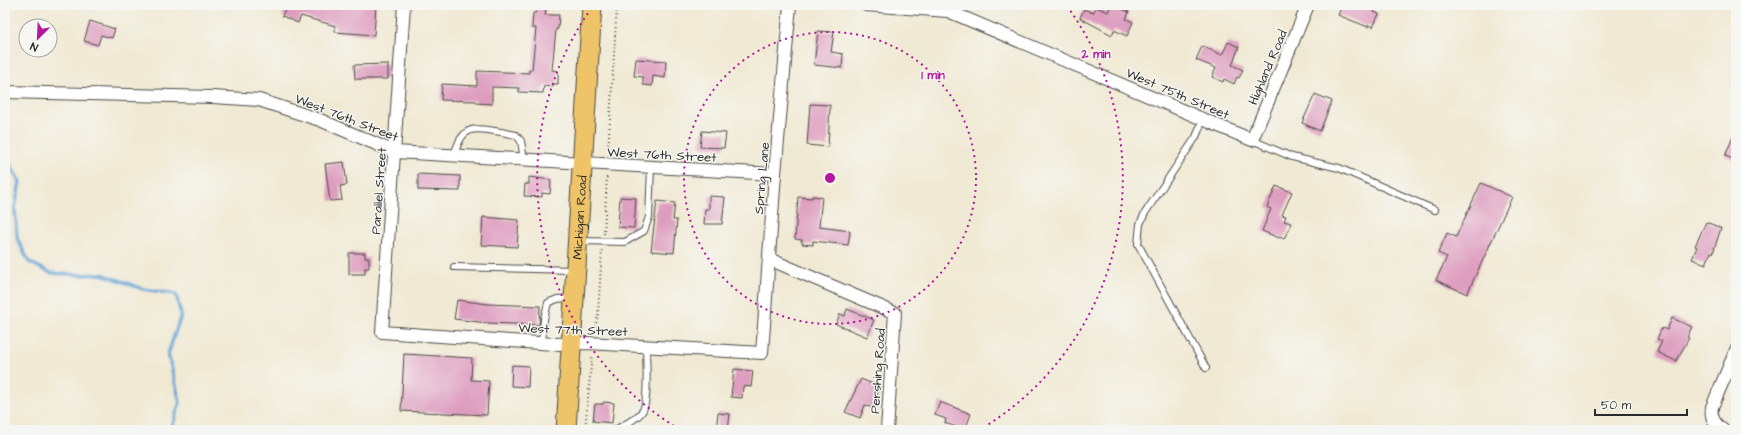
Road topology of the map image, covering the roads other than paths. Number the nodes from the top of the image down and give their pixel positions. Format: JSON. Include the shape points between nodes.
{"nodes":[{"id":1,"x":404,"y":5,"type":"edge"},
{"id":2,"x":592,"y":5,"type":"edge"},
{"id":3,"x":790,"y":5,"type":"edge"},
{"id":4,"x":866,"y":5,"type":"edge"},
{"id":5,"x":1308,"y":5,"type":"edge"},
{"id":6,"x":948,"y":8,"type":"edge"},
{"id":7,"x":5,"y":92,"type":"edge"},
{"id":8,"x":1203,"y":119,"type":"junction"},
{"id":9,"x":1252,"y":140,"type":"junction"},
{"id":10,"x":395,"y":152,"type":"junction"},
{"id":11,"x":454,"y":155,"type":"junction"},
{"id":12,"x":524,"y":160,"type":"junction"},
{"id":13,"x":583,"y":163,"type":"junction"},
{"id":14,"x":651,"y":167,"type":"junction"},
{"id":15,"x":775,"y":174,"type":"junction"},
{"id":16,"x":1435,"y":210,"type":"dead end"},
{"id":17,"x":578,"y":241,"type":"junction"},
{"id":18,"x":769,"y":259,"type":"junction"},
{"id":19,"x":454,"y":267,"type":"dead end"},
{"id":20,"x":576,"y":270,"type":"junction"},
{"id":21,"x":574,"y":298,"type":"junction"},
{"id":22,"x":382,"y":332,"type":"joint"},
{"id":23,"x":542,"y":343,"type":"junction"},
{"id":24,"x":571,"y":344,"type":"junction"},
{"id":25,"x":646,"y":346,"type":"junction"},
{"id":26,"x":1736,"y":350,"type":"edge"},
{"id":27,"x":762,"y":353,"type":"joint"},
{"id":28,"x":1206,"y":368,"type":"dead end"},
{"id":29,"x":566,"y":430,"type":"edge"},
{"id":30,"x":615,"y":430,"type":"edge"},
{"id":31,"x":887,"y":430,"type":"edge"},
{"id":32,"x":1723,"y":430,"type":"edge"}],
"edges":[{"from":1,"to":10,"type":"street","name":"Parallel Street"},
{"from":2,"to":13,"type":"main road","name":"Michigan Road"},
{"from":3,"to":15,"type":"street","name":"Spring Lane"},
{"from":4,"to":6,"type":"street","name":"West 75th Street"},
{"from":5,"to":9,"type":"street","name":"Highland Road"},
{"from":6,"to":8,"type":"street","name":"West 75th Street"},
{"from":7,"to":10,"type":"street","name":"West 76th Street","via":[[259,100],[320,120]]},
{"from":8,"to":9,"type":"street","name":"West 75th Street"},
{"from":8,"to":28,"type":"lane","via":[[1196,137],[1140,224],[1138,244]]},
{"from":9,"to":16,"type":"lane","via":[[1292,157],[1339,168]]},
{"from":10,"to":11,"type":"street","name":"West 76th Street"},
{"from":10,"to":22,"type":"street","name":"Parallel Street"},
{"from":11,"to":12,"type":"street","name":"West 76th Street"},
{"from":11,"to":12,"type":"lane","via":[[462,137],[471,130],[494,131],[516,135],[521,141]]},
{"from":12,"to":13,"type":"street","name":"West 76th Street"},
{"from":13,"to":14,"type":"street","name":"West 76th Street"},
{"from":13,"to":17,"type":"main road","name":"Michigan Road"},
{"from":14,"to":15,"type":"street","name":"West 76th Street"},
{"from":14,"to":17,"type":"lane","via":[[649,217],[644,231],[624,242]]},
{"from":15,"to":18,"type":"street","name":"Spring Lane"},
{"from":17,"to":20,"type":"main road","name":"Michigan Road"},
{"from":18,"to":27,"type":"street","name":"Spring Lane"},
{"from":18,"to":31,"type":"street","name":"Pershing Road","via":[[895,313]]},
{"from":19,"to":20,"type":"lane"},
{"from":20,"to":21,"type":"main road","name":"Michigan Road"},
{"from":21,"to":23,"type":"lane","via":[[557,299],[548,303]]},
{"from":21,"to":24,"type":"main road","name":"Michigan Road"},
{"from":22,"to":23,"type":"street","name":"West 77th Street"},
{"from":23,"to":24,"type":"street","name":"West 77th Street"},
{"from":24,"to":25,"type":"street","name":"West 77th Street"},
{"from":24,"to":29,"type":"main road","name":"Michigan Road"},
{"from":25,"to":27,"type":"street","name":"West 77th Street"},
{"from":25,"to":30,"type":"lane","via":[[643,411]]},
{"from":26,"to":32,"type":"street","via":[[1712,407],[1713,420]]}]}
